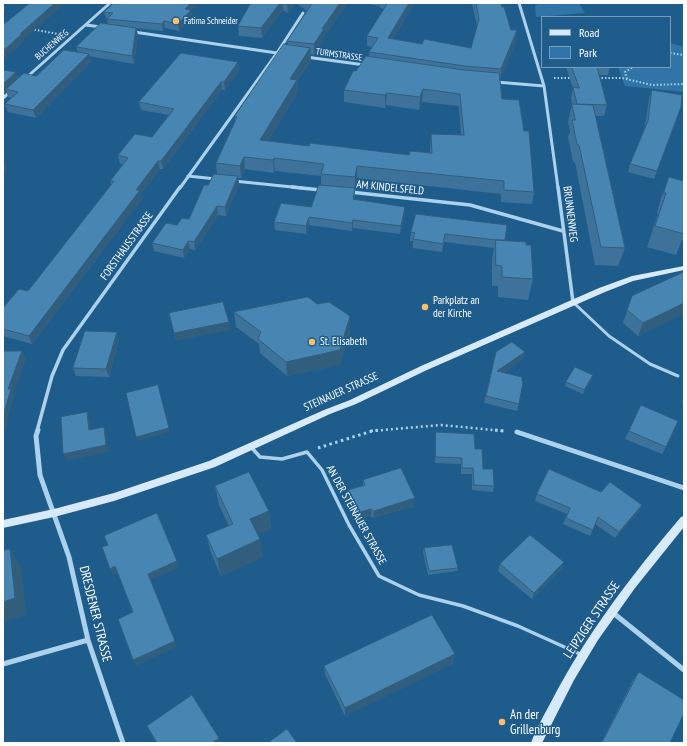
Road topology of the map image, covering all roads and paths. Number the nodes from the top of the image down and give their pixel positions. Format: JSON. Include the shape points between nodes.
{"nodes":[{"id":1,"x":110,"y":3,"type":"edge"},
{"id":2,"x":520,"y":3,"type":"edge"},
{"id":3,"x":303,"y":13,"type":"dead end"},
{"id":4,"x":86,"y":25,"type":"junction"},
{"id":5,"x":102,"y":27,"type":"edge"},
{"id":6,"x":26,"y":28,"type":"edge"},
{"id":7,"x":132,"y":32,"type":"edge"},
{"id":8,"x":72,"y":37,"type":"junction"},
{"id":9,"x":276,"y":53,"type":"junction"},
{"id":10,"x":671,"y":53,"type":"edge"},
{"id":11,"x":284,"y":54,"type":"edge"},
{"id":12,"x":684,"y":55,"type":"edge"},
{"id":13,"x":300,"y":56,"type":"edge"},
{"id":14,"x":370,"y":66,"type":"edge"},
{"id":15,"x":631,"y":68,"type":"edge"},
{"id":16,"x":26,"y":78,"type":"edge"},
{"id":17,"x":541,"y":78,"type":"junction"},
{"id":18,"x":574,"y":78,"type":"edge"},
{"id":19,"x":598,"y":78,"type":"edge"},
{"id":20,"x":627,"y":79,"type":"junction"},
{"id":21,"x":492,"y":82,"type":"edge"},
{"id":22,"x":684,"y":84,"type":"edge"},
{"id":23,"x":544,"y":86,"type":"junction"},
{"id":24,"x":14,"y":88,"type":"edge"},
{"id":25,"x":3,"y":98,"type":"edge"},
{"id":26,"x":188,"y":176,"type":"junction"},
{"id":27,"x":220,"y":179,"type":"edge"},
{"id":28,"x":228,"y":180,"type":"edge"},
{"id":29,"x":329,"y":190,"type":"edge"},
{"id":30,"x":345,"y":192,"type":"edge"},
{"id":31,"x":563,"y":231,"type":"junction"},
{"id":32,"x":684,"y":268,"type":"edge"},
{"id":33,"x":573,"y":302,"type":"junction"},
{"id":34,"x":678,"y":376,"type":"dead end"},
{"id":35,"x":517,"y":432,"type":"joint"},
{"id":36,"x":251,"y":447,"type":"junction"},
{"id":37,"x":307,"y":452,"type":"junction"},
{"id":38,"x":684,"y":488,"type":"edge"},
{"id":39,"x":54,"y":513,"type":"junction"},
{"id":40,"x":684,"y":520,"type":"edge"},
{"id":41,"x":3,"y":524,"type":"edge"},
{"id":42,"x":611,"y":612,"type":"junction"},
{"id":43,"x":88,"y":640,"type":"junction"},
{"id":44,"x":583,"y":655,"type":"junction"},
{"id":45,"x":3,"y":664,"type":"edge"},
{"id":46,"x":684,"y":670,"type":"edge"},
{"id":47,"x":123,"y":743,"type":"edge"},
{"id":48,"x":536,"y":743,"type":"edge"}],
"edges":[{"from":1,"to":4,"type":"street","name":"BUCHENWEG"},
{"from":2,"to":17,"type":"street","name":"BRUNNENWEG"},
{"from":3,"to":9,"type":"street","name":"FORSTHAUSSTRASSE"},
{"from":4,"to":5,"type":"street"},
{"from":4,"to":8,"type":"street","name":"BUCHENWEG"},
{"from":6,"to":8,"type":"path"},
{"from":7,"to":9,"type":"street"},
{"from":8,"to":16,"type":"street","name":"BUCHENWEG"},
{"from":9,"to":11,"type":"street"},
{"from":9,"to":26,"type":"street","name":"FORSTHAUSSTRASSE"},
{"from":10,"to":12,"type":"path"},
{"from":13,"to":14,"type":"street","name":"TURMSTRASSE"},
{"from":15,"to":20,"type":"path","via":[[625,72]]},
{"from":17,"to":18,"type":"path"},
{"from":17,"to":23,"type":"street","name":"BRUNNENWEG"},
{"from":19,"to":20,"type":"path"},
{"from":20,"to":22,"type":"path","via":[[652,85]]},
{"from":21,"to":23,"type":"street"},
{"from":23,"to":31,"type":"street","name":"BRUNNENWEG"},
{"from":24,"to":25,"type":"street"},
{"from":26,"to":27,"type":"street"},
{"from":26,"to":39,"type":"street","name":"FORSTHAUSSTRASSE","via":[[63,350],[52,376],[36,436],[40,475]]},
{"from":28,"to":29,"type":"street"},
{"from":30,"to":31,"type":"street","name":"AM KINDELSFELD","via":[[470,205]]},
{"from":31,"to":33,"type":"street","name":"BRUNNENWEG"},
{"from":32,"to":33,"type":"main road","name":"STEINAUER STRASSE","via":[[632,279]]},
{"from":33,"to":34,"type":"lane","via":[[609,336],[650,364]]},
{"from":33,"to":36,"type":"main road","name":"STEINAUER STRASSE"},
{"from":35,"to":37,"type":"path","via":[[441,424],[372,430]]},
{"from":35,"to":38,"type":"street"},
{"from":36,"to":37,"type":"lane","via":[[260,457],[282,459]]},
{"from":36,"to":39,"type":"main road","name":"STEINAUER STRASSE","via":[[170,479]]},
{"from":37,"to":44,"type":"lane","name":"AN DER STEINAUER STRASSE","via":[[322,470],[348,524],[379,576],[419,594],[463,606],[518,626]]},
{"from":39,"to":41,"type":"main road","name":"STEINAUER STRASSE"},
{"from":39,"to":43,"type":"street","name":"DRESDENER STRASSE","via":[[69,557]]},
{"from":40,"to":42,"type":"main road","name":"LEIPZIGER STRASSE"},
{"from":42,"to":44,"type":"main road","name":"LEIPZIGER STRASSE"},
{"from":42,"to":46,"type":"street"},
{"from":43,"to":45,"type":"street"},
{"from":43,"to":47,"type":"street","name":"DRESDENER STRASSE"},
{"from":44,"to":48,"type":"main road","name":"LEIPZIGER STRASSE"}]}
